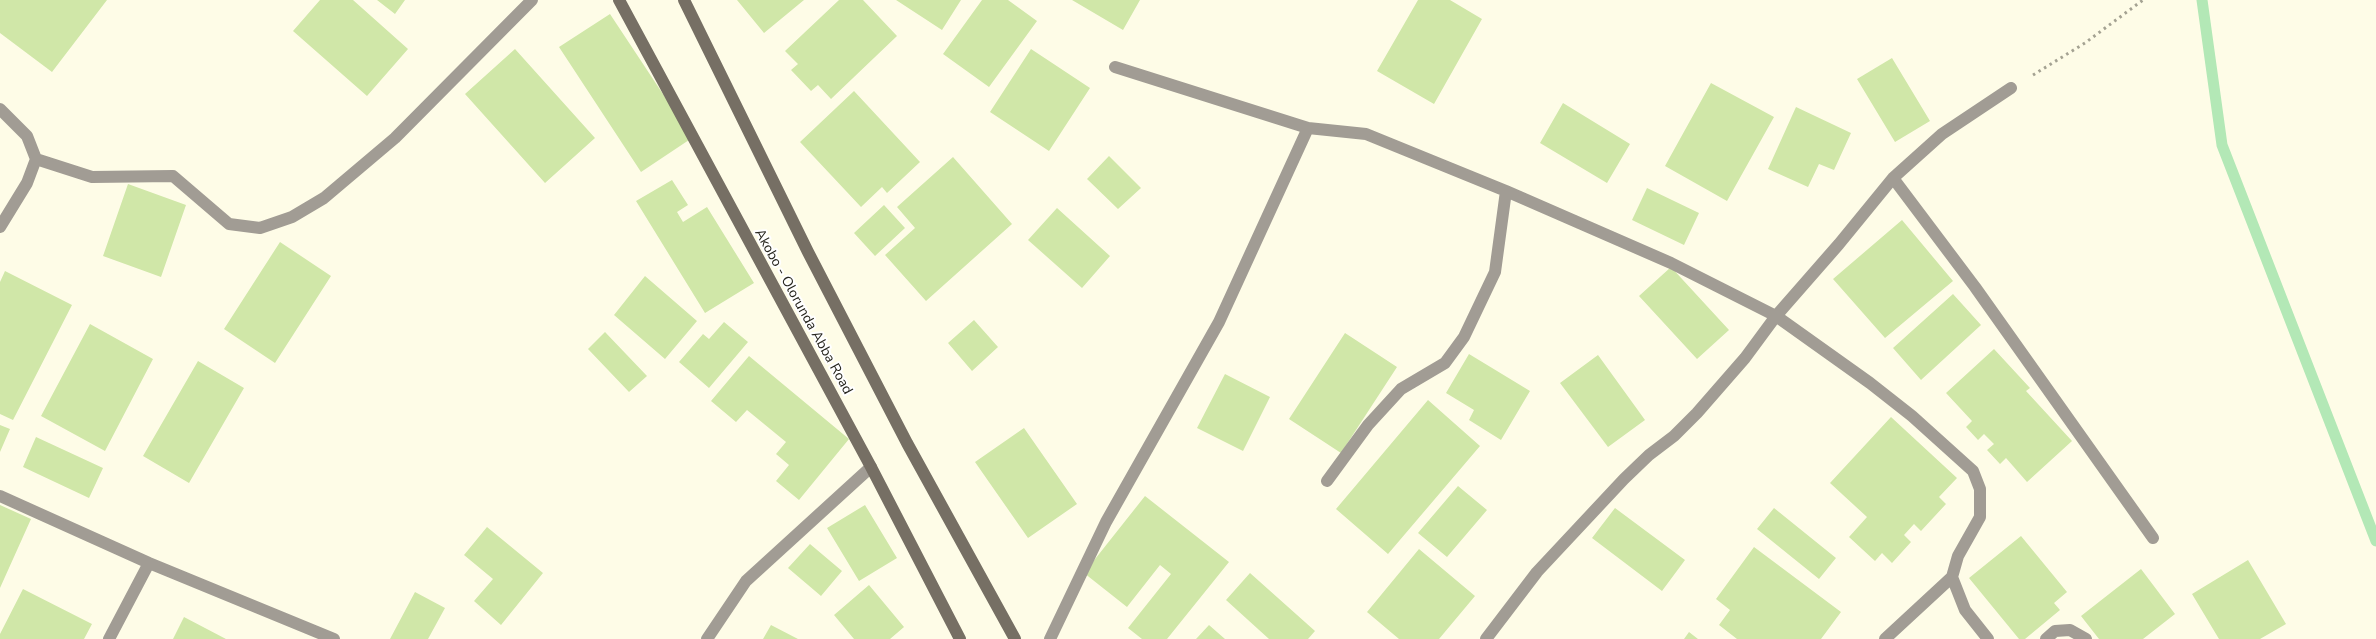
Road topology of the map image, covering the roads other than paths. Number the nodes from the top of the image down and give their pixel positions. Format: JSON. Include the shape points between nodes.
{"nodes":[{"id":1,"x":532,"y":0,"type":"edge"},
{"id":2,"x":619,"y":0,"type":"edge"},
{"id":3,"x":684,"y":0,"type":"edge"},
{"id":4,"x":1115,"y":67,"type":"dead end"},
{"id":5,"x":2011,"y":88,"type":"road end"},
{"id":6,"x":0,"y":109,"type":"edge"},
{"id":7,"x":1308,"y":128,"type":"junction"},
{"id":8,"x":36,"y":159,"type":"junction"},
{"id":9,"x":1893,"y":178,"type":"junction"},
{"id":10,"x":1506,"y":191,"type":"junction"},
{"id":11,"x":0,"y":227,"type":"edge"},
{"id":12,"x":1776,"y":316,"type":"junction"},
{"id":13,"x":870,"y":467,"type":"junction"},
{"id":14,"x":1327,"y":481,"type":"dead end"},
{"id":15,"x":0,"y":496,"type":"edge"},
{"id":16,"x":2153,"y":538,"type":"dead end"},
{"id":17,"x":149,"y":564,"type":"junction"},
{"id":18,"x":1952,"y":577,"type":"junction"},
{"id":19,"x":109,"y":639,"type":"edge"},
{"id":20,"x":334,"y":639,"type":"edge"},
{"id":21,"x":707,"y":639,"type":"edge"},
{"id":22,"x":960,"y":639,"type":"edge"},
{"id":23,"x":1015,"y":639,"type":"edge"},
{"id":24,"x":1050,"y":639,"type":"edge"},
{"id":25,"x":1486,"y":639,"type":"edge"},
{"id":26,"x":1885,"y":639,"type":"edge"},
{"id":27,"x":1988,"y":639,"type":"edge"},
{"id":28,"x":2046,"y":639,"type":"edge"},
{"id":29,"x":2086,"y":639,"type":"edge"}],
"edges":[{"from":1,"to":8,"type":"street","via":[[395,138],[324,198],[292,217],[260,228],[229,224],[173,176],[92,177]]},
{"from":2,"to":13,"type":"main road","name":"Akobo - Olorunda Abba Road"},
{"from":3,"to":23,"type":"main road","via":[[808,252]]},
{"from":4,"to":7,"type":"street"},
{"from":5,"to":9,"type":"street","via":[[1942,134]]},
{"from":6,"to":8,"type":"street","via":[[27,136]]},
{"from":7,"to":10,"type":"street","via":[[1366,134]]},
{"from":7,"to":24,"type":"street","via":[[1219,322],[1106,522]]},
{"from":8,"to":11,"type":"street","via":[[27,183]]},
{"from":9,"to":12,"type":"street"},
{"from":9,"to":16,"type":"street","via":[[1975,287]]},
{"from":10,"to":12,"type":"street","via":[[1671,263]]},
{"from":10,"to":14,"type":"street","via":[[1495,272],[1464,337],[1445,364],[1400,389],[1368,425]]},
{"from":12,"to":18,"type":"street","via":[[1870,383],[1973,470],[1980,489],[1980,517],[1958,556]]},
{"from":12,"to":25,"type":"street","via":[[1697,413],[1624,479],[1537,572]]},
{"from":13,"to":21,"type":"street","via":[[746,582]]},
{"from":13,"to":22,"type":"main road","name":"Akobo - Olorunda Abba Road"},
{"from":15,"to":17,"type":"street"},
{"from":17,"to":19,"type":"street"},
{"from":17,"to":20,"type":"street"},
{"from":18,"to":26,"type":"street"},
{"from":18,"to":27,"type":"street","via":[[1966,610]]},
{"from":28,"to":29,"type":"street","via":[[2055,631],[2070,630]]}]}
